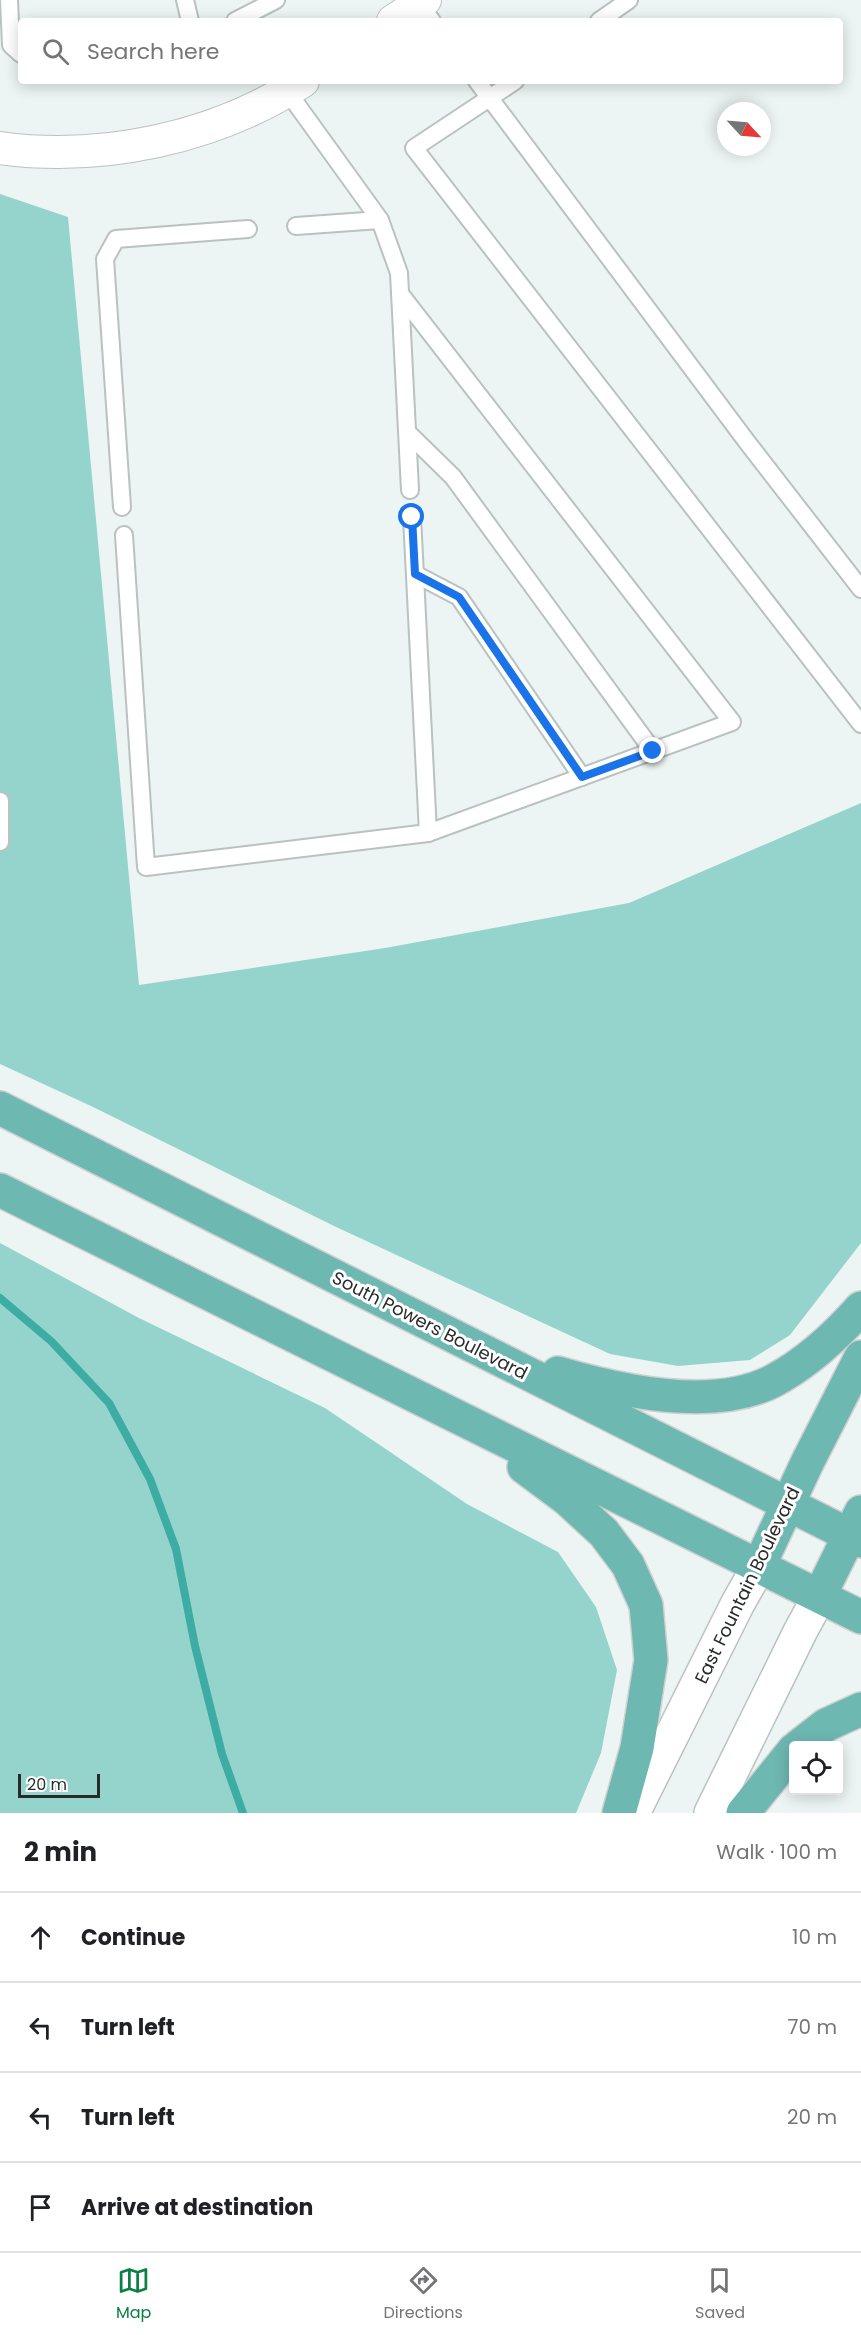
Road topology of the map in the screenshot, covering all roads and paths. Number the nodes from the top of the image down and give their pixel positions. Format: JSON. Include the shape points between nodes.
{"nodes":[{"id":1,"x":9,"y":0,"type":"edge"},
{"id":2,"x":186,"y":0,"type":"edge"},
{"id":3,"x":276,"y":0,"type":"edge"},
{"id":4,"x":629,"y":0,"type":"edge"},
{"id":5,"x":425,"y":8,"type":"edge"},
{"id":6,"x":189,"y":18,"type":"edge"},
{"id":7,"x":241,"y":18,"type":"edge"},
{"id":8,"x":400,"y":18,"type":"edge"},
{"id":9,"x":603,"y":18,"type":"edge"},
{"id":10,"x":18,"y":51,"type":"edge"},
{"id":11,"x":479,"y":84,"type":"edge"},
{"id":12,"x":510,"y":84,"type":"edge"},
{"id":13,"x":295,"y":86,"type":"edge"},
{"id":14,"x":490,"y":98,"type":"junction"},
{"id":15,"x":0,"y":148,"type":"edge"},
{"id":16,"x":380,"y":220,"type":"junction"},
{"id":17,"x":296,"y":226,"type":"dead end"},
{"id":18,"x":248,"y":230,"type":"dead end"},
{"id":19,"x":401,"y":295,"type":"junction"},
{"id":20,"x":408,"y":433,"type":"junction"},
{"id":21,"x":410,"y":490,"type":"dead end"},
{"id":22,"x":122,"y":507,"type":"dead end"},
{"id":23,"x":412,"y":517,"type":"dead end"},
{"id":24,"x":124,"y":535,"type":"dead end"},
{"id":25,"x":415,"y":574,"type":"junction"},
{"id":26,"x":861,"y":589,"type":"edge"},
{"id":27,"x":861,"y":724,"type":"edge"},
{"id":28,"x":653,"y":751,"type":"junction"},
{"id":29,"x":582,"y":777,"type":"junction"},
{"id":30,"x":0,"y":801,"type":"edge"},
{"id":31,"x":428,"y":833,"type":"junction"},
{"id":32,"x":0,"y":842,"type":"edge"},
{"id":33,"x":0,"y":1108,"type":"edge"},
{"id":34,"x":0,"y":1190,"type":"edge"},
{"id":35,"x":861,"y":1308,"type":"edge"},
{"id":36,"x":481,"y":1351,"type":"junction"},
{"id":37,"x":861,"y":1357,"type":"edge"},
{"id":38,"x":452,"y":1415,"type":"junction"},
{"id":39,"x":787,"y":1505,"type":"junction"},
{"id":40,"x":857,"y":1529,"type":"edge"},
{"id":41,"x":759,"y":1566,"type":"junction"},
{"id":42,"x":820,"y":1595,"type":"junction"},
{"id":43,"x":861,"y":1617,"type":"edge"},
{"id":44,"x":861,"y":1709,"type":"edge"},
{"id":45,"x":805,"y":1741,"type":"edge"},
{"id":46,"x":789,"y":1756,"type":"edge"},
{"id":47,"x":619,"y":1813,"type":"edge"},
{"id":48,"x":633,"y":1813,"type":"edge"},
{"id":49,"x":711,"y":1813,"type":"edge"},
{"id":50,"x":743,"y":1813,"type":"edge"}],
"edges":[{"from":1,"to":10,"type":"lane","via":[[11,45]]},
{"from":2,"to":6,"type":"lane"},
{"from":3,"to":7,"type":"lane"},
{"from":4,"to":9,"type":"lane"},
{"from":5,"to":8,"type":"street"},
{"from":11,"to":14,"type":"lane"},
{"from":12,"to":14,"type":"lane"},
{"from":13,"to":15,"type":"street","via":[[244,114],[175,138],[99,150],[33,153]]},
{"from":13,"to":16,"type":"lane"},
{"from":14,"to":26,"type":"lane"},
{"from":14,"to":27,"type":"lane","via":[[414,148]]},
{"from":16,"to":17,"type":"lane"},
{"from":16,"to":19,"type":"lane","via":[[399,273]]},
{"from":18,"to":22,"type":"lane","via":[[116,239],[105,259]]},
{"from":19,"to":20,"type":"lane"},
{"from":19,"to":28,"type":"lane","via":[[732,722]]},
{"from":20,"to":21,"type":"lane"},
{"from":20,"to":28,"type":"lane","via":[[453,477]]},
{"from":23,"to":25,"type":"lane"},
{"from":24,"to":31,"type":"lane","via":[[146,867]]},
{"from":25,"to":29,"type":"lane","via":[[459,597]]},
{"from":25,"to":31,"type":"lane"},
{"from":28,"to":29,"type":"lane"},
{"from":29,"to":31,"type":"lane"},
{"from":30,"to":32,"type":"lane"},
{"from":33,"to":36,"type":"highway","name":"South Powers Boulevard"},
{"from":34,"to":38,"type":"highway"},
{"from":35,"to":36,"type":"highway","via":[[801,1362],[772,1381],[723,1395],[672,1396],[596,1384]]},
{"from":36,"to":39,"type":"highway","name":"South Powers Boulevard"},
{"from":37,"to":39,"type":"highway","name":"East Fountain Boulevard"},
{"from":38,"to":41,"type":"highway"},
{"from":38,"to":47,"type":"highway","via":[[567,1499],[604,1533],[628,1565],[646,1605],[651,1660],[637,1748]]},
{"from":39,"to":40,"type":"highway","name":"South Powers Boulevard"},
{"from":39,"to":41,"type":"highway","name":"East Fountain Boulevard"},
{"from":40,"to":42,"type":"highway"},
{"from":41,"to":42,"type":"highway"},
{"from":41,"to":48,"type":"street","name":"East Fountain Boulevard"},
{"from":42,"to":43,"type":"highway"},
{"from":42,"to":49,"type":"street"},
{"from":44,"to":45,"type":"highway","via":[[825,1725]]},
{"from":46,"to":50,"type":"highway"}]}
